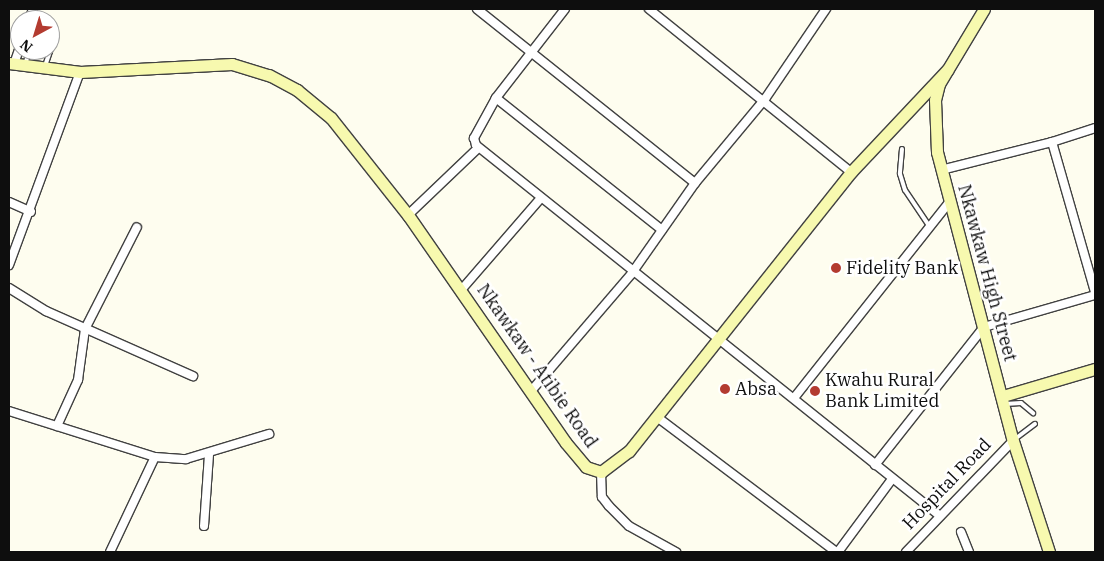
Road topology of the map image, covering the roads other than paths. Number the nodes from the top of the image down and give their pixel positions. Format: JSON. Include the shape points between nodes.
{"nodes":[{"id":1,"x":477,"y":9,"type":"edge"},
{"id":2,"x":565,"y":9,"type":"edge"},
{"id":3,"x":649,"y":9,"type":"edge"},
{"id":4,"x":826,"y":9,"type":"edge"},
{"id":5,"x":984,"y":9,"type":"edge"},
{"id":6,"x":532,"y":52,"type":"junction"},
{"id":7,"x":48,"y":60,"type":"edge"},
{"id":8,"x":16,"y":64,"type":"edge"},
{"id":9,"x":45,"y":68,"type":"junction"},
{"id":10,"x":947,"y":70,"type":"junction"},
{"id":11,"x":80,"y":72,"type":"junction"},
{"id":12,"x":496,"y":98,"type":"junction"},
{"id":13,"x":764,"y":99,"type":"junction"},
{"id":14,"x":1095,"y":128,"type":"edge"},
{"id":15,"x":1052,"y":142,"type":"junction"},
{"id":16,"x":478,"y":148,"type":"junction"},
{"id":17,"x":902,"y":149,"type":"dead end"},
{"id":18,"x":941,"y":170,"type":"junction"},
{"id":19,"x":851,"y":172,"type":"junction"},
{"id":20,"x":695,"y":183,"type":"junction"},
{"id":21,"x":540,"y":199,"type":"junction"},
{"id":22,"x":9,"y":202,"type":"edge"},
{"id":23,"x":948,"y":204,"type":"junction"},
{"id":24,"x":31,"y":212,"type":"junction"},
{"id":25,"x":408,"y":214,"type":"junction"},
{"id":26,"x":930,"y":226,"type":"junction"},
{"id":27,"x":137,"y":227,"type":"dead end"},
{"id":28,"x":662,"y":230,"type":"junction"},
{"id":29,"x":9,"y":265,"type":"edge"},
{"id":30,"x":632,"y":272,"type":"junction"},
{"id":31,"x":9,"y":288,"type":"edge"},
{"id":32,"x":462,"y":289,"type":"junction"},
{"id":33,"x":1095,"y":293,"type":"edge"},
{"id":34,"x":984,"y":327,"type":"junction"},
{"id":35,"x":84,"y":329,"type":"junction"},
{"id":36,"x":718,"y":342,"type":"junction"},
{"id":37,"x":1095,"y":369,"type":"edge"},
{"id":38,"x":193,"y":376,"type":"dead end"},
{"id":39,"x":531,"y":391,"type":"junction"},
{"id":40,"x":794,"y":398,"type":"junction"},
{"id":41,"x":1004,"y":400,"type":"junction"},
{"id":42,"x":9,"y":412,"type":"edge"},
{"id":43,"x":1033,"y":413,"type":"dead end"},
{"id":44,"x":657,"y":417,"type":"junction"},
{"id":45,"x":1035,"y":424,"type":"dead end"},
{"id":46,"x":57,"y":426,"type":"junction"},
{"id":47,"x":269,"y":434,"type":"dead end"},
{"id":48,"x":1013,"y":441,"type":"junction"},
{"id":49,"x":209,"y":454,"type":"junction"},
{"id":50,"x":155,"y":457,"type":"junction"},
{"id":51,"x":875,"y":465,"type":"junction"},
{"id":52,"x":600,"y":472,"type":"junction"},
{"id":53,"x":892,"y":479,"type":"junction"},
{"id":54,"x":940,"y":516,"type":"junction"},
{"id":55,"x":204,"y":526,"type":"dead end"},
{"id":56,"x":962,"y":532,"type":"dead end"},
{"id":57,"x":110,"y":552,"type":"edge"},
{"id":58,"x":676,"y":552,"type":"edge"},
{"id":59,"x":837,"y":552,"type":"edge"},
{"id":60,"x":906,"y":552,"type":"edge"},
{"id":61,"x":969,"y":552,"type":"edge"},
{"id":62,"x":1049,"y":552,"type":"edge"}],
"edges":[{"from":1,"to":6,"type":"street"},
{"from":2,"to":6,"type":"street"},
{"from":3,"to":13,"type":"street"},
{"from":4,"to":13,"type":"street"},
{"from":5,"to":10,"type":"main road","name":"Nkawkaw High Street"},
{"from":6,"to":12,"type":"street"},
{"from":6,"to":20,"type":"street"},
{"from":7,"to":9,"type":"lane"},
{"from":8,"to":9,"type":"main road","name":"Nkawkaw - Atibie Road"},
{"from":9,"to":11,"type":"main road","name":"Nkawkaw - Atibie Road"},
{"from":10,"to":18,"type":"main road","name":"Nkawkaw High Street","via":[[934,100]]},
{"from":10,"to":19,"type":"main road","name":"Nkawkaw - Atibie Road"},
{"from":11,"to":24,"type":"street"},
{"from":11,"to":25,"type":"main road","name":"Nkawkaw - Atibie Road","via":[[221,64],[270,75],[325,112]]},
{"from":12,"to":16,"type":"street","via":[[474,138]]},
{"from":12,"to":28,"type":"street"},
{"from":13,"to":19,"type":"street"},
{"from":13,"to":20,"type":"street"},
{"from":14,"to":15,"type":"street"},
{"from":15,"to":18,"type":"street"},
{"from":15,"to":33,"type":"street"},
{"from":16,"to":21,"type":"street"},
{"from":16,"to":25,"type":"street"},
{"from":17,"to":26,"type":"lane","via":[[900,174],[905,190]]},
{"from":18,"to":23,"type":"main road","name":"Nkawkaw High Street"},
{"from":19,"to":36,"type":"main road","name":"Nkawkaw - Atibie Road"},
{"from":20,"to":28,"type":"street"},
{"from":21,"to":30,"type":"street"},
{"from":21,"to":32,"type":"street"},
{"from":22,"to":24,"type":"street"},
{"from":23,"to":26,"type":"street"},
{"from":23,"to":34,"type":"main road","name":"Nkawkaw High Street"},
{"from":24,"to":29,"type":"street"},
{"from":25,"to":32,"type":"main road","name":"Nkawkaw - Atibie Road"},
{"from":26,"to":40,"type":"street"},
{"from":27,"to":35,"type":"street"},
{"from":28,"to":30,"type":"street"},
{"from":30,"to":36,"type":"street"},
{"from":30,"to":39,"type":"street"},
{"from":31,"to":35,"type":"street"},
{"from":32,"to":39,"type":"main road","name":"Nkawkaw - Atibie Road"},
{"from":33,"to":34,"type":"street"},
{"from":34,"to":41,"type":"main road","name":"Nkawkaw High Street"},
{"from":34,"to":51,"type":"street"},
{"from":35,"to":38,"type":"street"},
{"from":35,"to":46,"type":"street","via":[[78,380]]},
{"from":36,"to":40,"type":"street"},
{"from":36,"to":44,"type":"main road","name":"Nkawkaw - Atibie Road"},
{"from":37,"to":41,"type":"main road"},
{"from":39,"to":52,"type":"main road","name":"Nkawkaw - Atibie Road","via":[[580,460]]},
{"from":40,"to":51,"type":"street"},
{"from":41,"to":43,"type":"lane","via":[[1021,403]]},
{"from":41,"to":48,"type":"main road","name":"Nkawkaw High Street"},
{"from":42,"to":46,"type":"street"},
{"from":44,"to":52,"type":"main road","name":"Nkawkaw - Atibie Road","via":[[621,460]]},
{"from":44,"to":59,"type":"street"},
{"from":45,"to":48,"type":"lane"},
{"from":46,"to":50,"type":"street"},
{"from":47,"to":49,"type":"street"},
{"from":48,"to":54,"type":"street","name":"Hospital Road"},
{"from":48,"to":62,"type":"main road","name":"Nkawkaw High Street"},
{"from":49,"to":50,"type":"street","via":[[186,459]]},
{"from":49,"to":55,"type":"street"},
{"from":50,"to":57,"type":"street"},
{"from":51,"to":53,"type":"street"},
{"from":52,"to":58,"type":"street","via":[[602,497],[609,506],[629,526]]},
{"from":53,"to":54,"type":"street"},
{"from":53,"to":59,"type":"street"},
{"from":54,"to":60,"type":"street","name":"Hospital Road"},
{"from":56,"to":61,"type":"street"}]}
